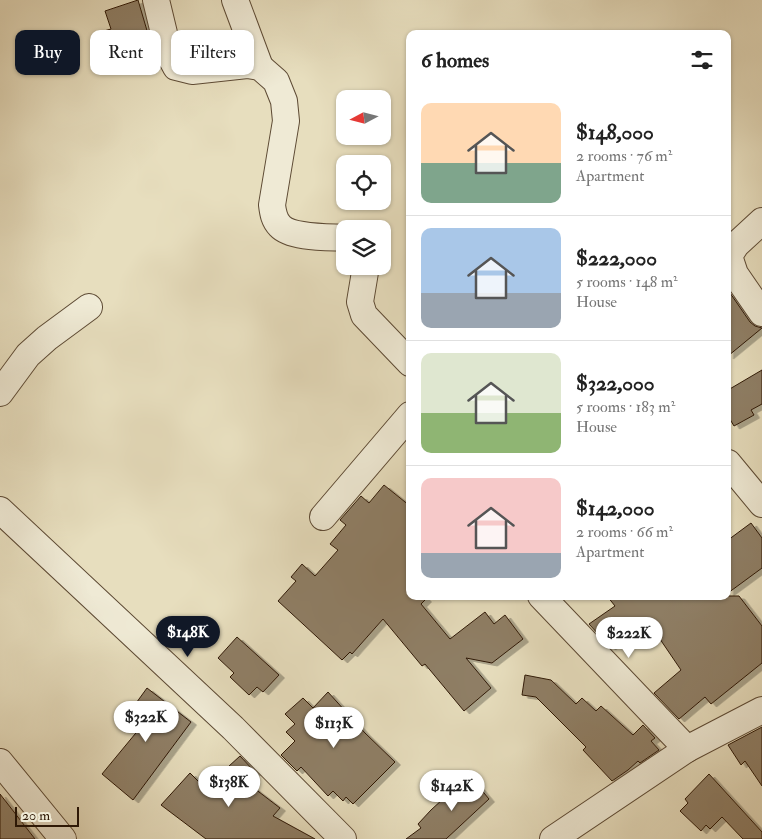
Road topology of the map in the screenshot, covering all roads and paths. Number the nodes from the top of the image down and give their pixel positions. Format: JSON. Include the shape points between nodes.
{"nodes":[{"id":1,"x":156,"y":0,"type":"edge"},
{"id":2,"x":236,"y":0,"type":"edge"},
{"id":3,"x":260,"y":67,"type":"junction"},
{"id":4,"x":762,"y":220,"type":"edge"},
{"id":5,"x":336,"y":237,"type":"edge"},
{"id":6,"x":731,"y":253,"type":"edge"},
{"id":7,"x":731,"y":262,"type":"edge"},
{"id":8,"x":364,"y":275,"type":"edge"},
{"id":9,"x":88,"y":307,"type":"dead end"},
{"id":10,"x":762,"y":313,"type":"edge"},
{"id":11,"x":406,"y":360,"type":"edge"},
{"id":12,"x":0,"y":393,"type":"edge"},
{"id":13,"x":406,"y":421,"type":"edge"},
{"id":14,"x":731,"y":468,"type":"edge"},
{"id":15,"x":762,"y":504,"type":"edge"},
{"id":16,"x":0,"y":510,"type":"edge"},
{"id":17,"x":323,"y":518,"type":"dead end"},
{"id":18,"x":545,"y":600,"type":"edge"},
{"id":19,"x":762,"y":710,"type":"edge"},
{"id":20,"x":687,"y":749,"type":"junction"},
{"id":21,"x":0,"y":762,"type":"edge"},
{"id":22,"x":63,"y":839,"type":"edge"},
{"id":23,"x":344,"y":839,"type":"edge"},
{"id":24,"x":553,"y":839,"type":"edge"}],
"edges":[{"from":1,"to":3,"type":"street","via":[[169,54],[176,67],[192,70],[234,65]]},
{"from":2,"to":3,"type":"street"},
{"from":3,"to":5,"type":"street","via":[[276,81],[284,101],[286,121],[272,205],[274,217],[281,228],[296,234]]},
{"from":4,"to":6,"type":"street"},
{"from":7,"to":10,"type":"street","via":[[735,274]]},
{"from":8,"to":11,"type":"street","via":[[360,302],[364,315]]},
{"from":9,"to":12,"type":"street","via":[[28,356]]},
{"from":13,"to":17,"type":"street"},
{"from":14,"to":15,"type":"street"},
{"from":16,"to":23,"type":"street","via":[[233,728]]},
{"from":18,"to":20,"type":"street"},
{"from":19,"to":20,"type":"street"},
{"from":20,"to":24,"type":"street"},
{"from":21,"to":22,"type":"street"}]}
